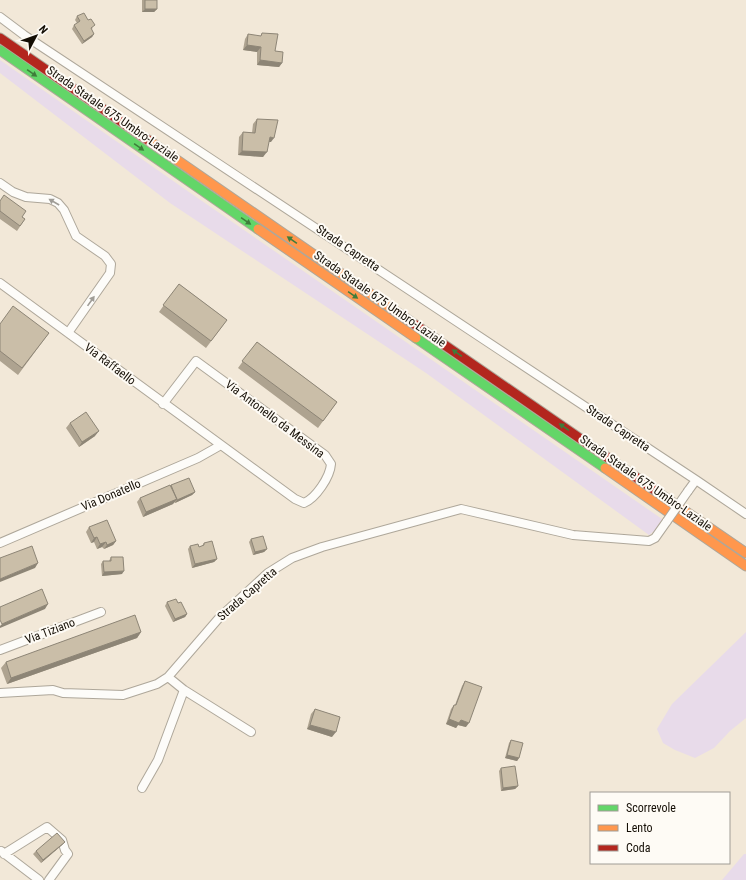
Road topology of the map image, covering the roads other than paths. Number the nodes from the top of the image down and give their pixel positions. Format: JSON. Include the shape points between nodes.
{"nodes":[{"id":1,"x":0,"y":17,"type":"edge"},
{"id":2,"x":0,"y":38,"type":"edge"},
{"id":3,"x":0,"y":50,"type":"edge"},
{"id":4,"x":0,"y":183,"type":"edge"},
{"id":5,"x":0,"y":283,"type":"edge"},
{"id":6,"x":68,"y":333,"type":"junction"},
{"id":7,"x":163,"y":404,"type":"junction"},
{"id":8,"x":220,"y":444,"type":"junction"},
{"id":9,"x":696,"y":480,"type":"junction"},
{"id":10,"x":746,"y":514,"type":"edge"},
{"id":11,"x":0,"y":543,"type":"edge"},
{"id":12,"x":746,"y":553,"type":"edge"},
{"id":13,"x":746,"y":566,"type":"edge"},
{"id":14,"x":101,"y":612,"type":"dead end"},
{"id":15,"x":0,"y":650,"type":"edge"},
{"id":16,"x":168,"y":677,"type":"junction"},
{"id":17,"x":184,"y":690,"type":"junction"},
{"id":18,"x":0,"y":693,"type":"edge"},
{"id":19,"x":251,"y":732,"type":"dead end"},
{"id":20,"x":142,"y":788,"type":"dead end"},
{"id":21,"x":2,"y":852,"type":"edge"},
{"id":22,"x":39,"y":880,"type":"edge"},
{"id":23,"x":49,"y":880,"type":"edge"}],
"edges":[{"from":1,"to":9,"type":"street","name":"Strada Capretta"},
{"from":12,"to":2,"type":"highway","name":"Strada Statale 675 Umbro-Laziale","one_way":true},
{"from":3,"to":13,"type":"highway","name":"Strada Statale 675 Umbro-Laziale","one_way":true},
{"from":6,"to":4,"type":"street","one_way":true,"via":[[110,273],[111,264],[105,256],[76,236],[58,203],[50,199],[26,197]]},
{"from":5,"to":6,"type":"street","name":"Via Raffaello"},
{"from":6,"to":7,"type":"street","name":"Via Raffaello"},
{"from":7,"to":8,"type":"street","name":"Via Raffaello"},
{"from":7,"to":8,"type":"street","name":"Via Antonello da Messina","via":[[196,361],[325,455],[331,464],[330,473],[311,500],[304,503]]},
{"from":8,"to":11,"type":"street","name":"Via Donatello","via":[[198,458]]},
{"from":9,"to":10,"type":"street","name":"Strada Capretta"},
{"from":9,"to":16,"type":"street","name":"Strada Capretta","bridge":true,"via":[[655,538],[649,541],[573,535],[461,509],[309,551],[268,573],[219,618]]},
{"from":14,"to":15,"type":"street","name":"Via Tiziano"},
{"from":16,"to":17,"type":"street"},
{"from":16,"to":18,"type":"street","name":"Strada Capretta","via":[[156,684],[123,695],[63,694],[53,690]]},
{"from":17,"to":19,"type":"street"},
{"from":17,"to":20,"type":"street","via":[[158,760]]},
{"from":21,"to":22,"type":"street"},
{"from":21,"to":23,"type":"street","via":[[47,827],[62,840],[64,850],[68,854]]}]}
